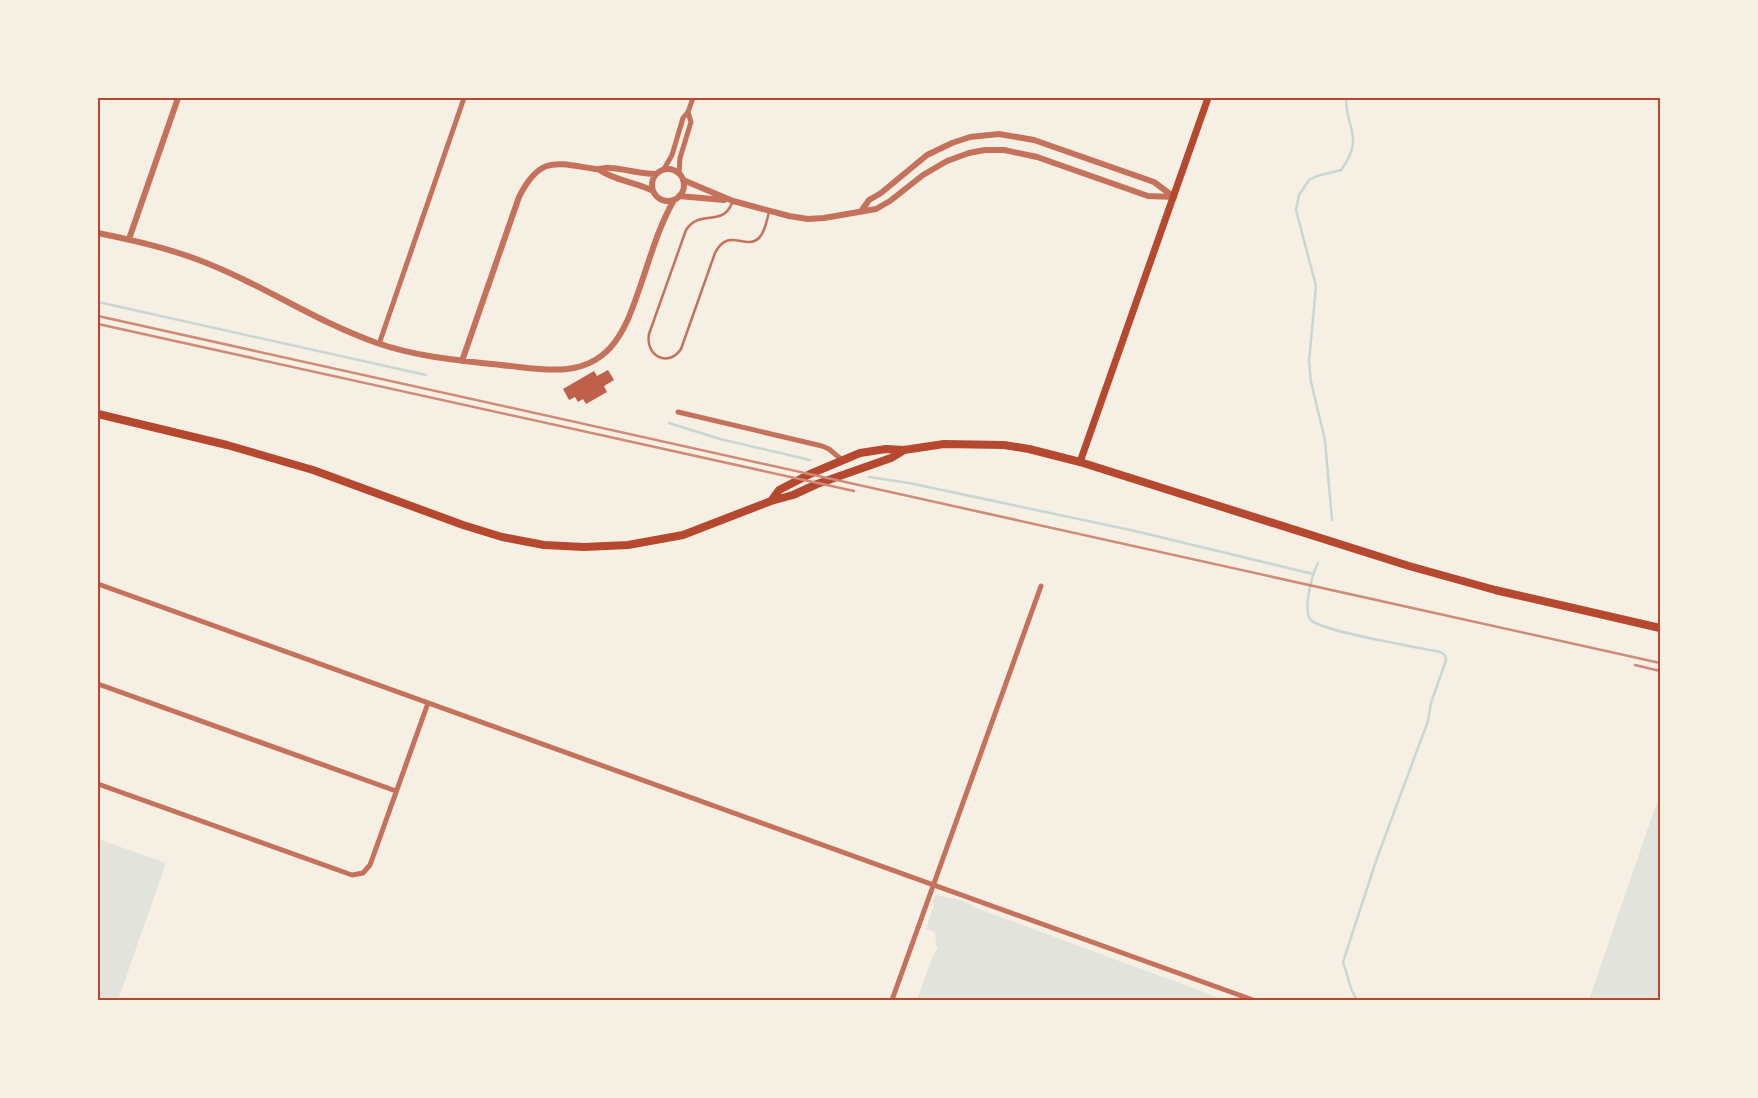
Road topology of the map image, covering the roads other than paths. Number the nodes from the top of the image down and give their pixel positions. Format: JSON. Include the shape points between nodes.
{"nodes":[{"id":1,"x":178,"y":98,"type":"edge"},
{"id":2,"x":464,"y":98,"type":"edge"},
{"id":3,"x":693,"y":98,"type":"edge"},
{"id":4,"x":1208,"y":98,"type":"edge"},
{"id":5,"x":688,"y":112,"type":"junction"},
{"id":6,"x":598,"y":169,"type":"junction"},
{"id":7,"x":664,"y":170,"type":"junction"},
{"id":8,"x":656,"y":174,"type":"junction"},
{"id":9,"x":681,"y":177,"type":"junction"},
{"id":10,"x":653,"y":191,"type":"junction"},
{"id":11,"x":1174,"y":197,"type":"junction"},
{"id":12,"x":676,"y":198,"type":"junction"},
{"id":13,"x":733,"y":200,"type":"junction"},
{"id":14,"x":770,"y":210,"type":"junction"},
{"id":15,"x":862,"y":210,"type":"junction"},
{"id":16,"x":98,"y":232,"type":"edge"},
{"id":17,"x":129,"y":239,"type":"junction"},
{"id":18,"x":379,"y":344,"type":"junction"},
{"id":19,"x":462,"y":361,"type":"junction"},
{"id":20,"x":678,"y":412,"type":"dead end"},
{"id":21,"x":98,"y":414,"type":"edge"},
{"id":22,"x":904,"y":450,"type":"junction"},
{"id":23,"x":842,"y":460,"type":"junction"},
{"id":24,"x":1080,"y":462,"type":"junction"},
{"id":25,"x":771,"y":501,"type":"junction"},
{"id":26,"x":98,"y":584,"type":"edge"},
{"id":27,"x":1041,"y":586,"type":"dead end"},
{"id":28,"x":1660,"y":628,"type":"edge"},
{"id":29,"x":98,"y":684,"type":"edge"},
{"id":30,"x":428,"y":703,"type":"junction"},
{"id":31,"x":98,"y":784,"type":"edge"},
{"id":32,"x":396,"y":791,"type":"junction"},
{"id":33,"x":933,"y":885,"type":"junction"},
{"id":34,"x":892,"y":1000,"type":"edge"},
{"id":35,"x":1253,"y":1000,"type":"edge"}],
"edges":[{"from":1,"to":17,"type":"street"},
{"from":2,"to":18,"type":"street"},
{"from":3,"to":5,"type":"street"},
{"from":4,"to":11,"type":"main road"},
{"from":5,"to":7,"type":"street"},
{"from":5,"to":9,"type":"street","via":[[691,122],[680,158]]},
{"from":6,"to":8,"type":"street"},
{"from":6,"to":10,"type":"street","via":[[607,176]]},
{"from":6,"to":19,"type":"street","via":[[549,164],[527,181]]},
{"from":7,"to":8,"type":"street"},
{"from":7,"to":9,"type":"street","via":[[672,170]]},
{"from":8,"to":10,"type":"street","via":[[652,182]]},
{"from":9,"to":12,"type":"street","via":[[682,191]]},
{"from":9,"to":13,"type":"street"},
{"from":10,"to":12,"type":"street","via":[[664,200]]},
{"from":11,"to":15,"type":"street","via":[[1148,196],[1020,152],[986,150],[947,161],[890,201],[876,209]]},
{"from":11,"to":15,"type":"street","via":[[1154,182],[1034,140],[999,134],[970,137],[928,155],[869,200]]},
{"from":11,"to":24,"type":"main road"},
{"from":12,"to":13,"type":"street"},
{"from":12,"to":19,"type":"street","via":[[663,219],[624,327],[609,348],[594,361],[555,371]]},
{"from":13,"to":14,"type":"street"},
{"from":13,"to":14,"type":"lane","via":[[725,214],[698,219],[686,230],[649,334],[648,346],[656,355],[672,358],[681,349],[720,244],[731,240],[756,240],[763,232]]},
{"from":14,"to":15,"type":"street","via":[[808,219]]},
{"from":16,"to":17,"type":"street"},
{"from":17,"to":18,"type":"street","via":[[211,265]]},
{"from":18,"to":19,"type":"street"},
{"from":20,"to":23,"type":"street","via":[[822,446]]},
{"from":21,"to":25,"type":"main road","via":[[227,445],[312,470],[502,538],[544,545],[584,548],[682,535]]},
{"from":22,"to":23,"type":"main road","via":[[886,449]]},
{"from":22,"to":24,"type":"main road","via":[[944,444],[1004,446],[1029,448]]},
{"from":22,"to":25,"type":"main road"},
{"from":23,"to":25,"type":"main road","via":[[779,490]]},
{"from":24,"to":28,"type":"main road","via":[[1409,566],[1495,590]]},
{"from":26,"to":30,"type":"street"},
{"from":27,"to":33,"type":"street"},
{"from":29,"to":32,"type":"street"},
{"from":30,"to":32,"type":"street"},
{"from":30,"to":33,"type":"street"},
{"from":31,"to":32,"type":"street","via":[[352,875],[363,873],[370,865]]},
{"from":33,"to":34,"type":"street"},
{"from":33,"to":35,"type":"street"}]}
